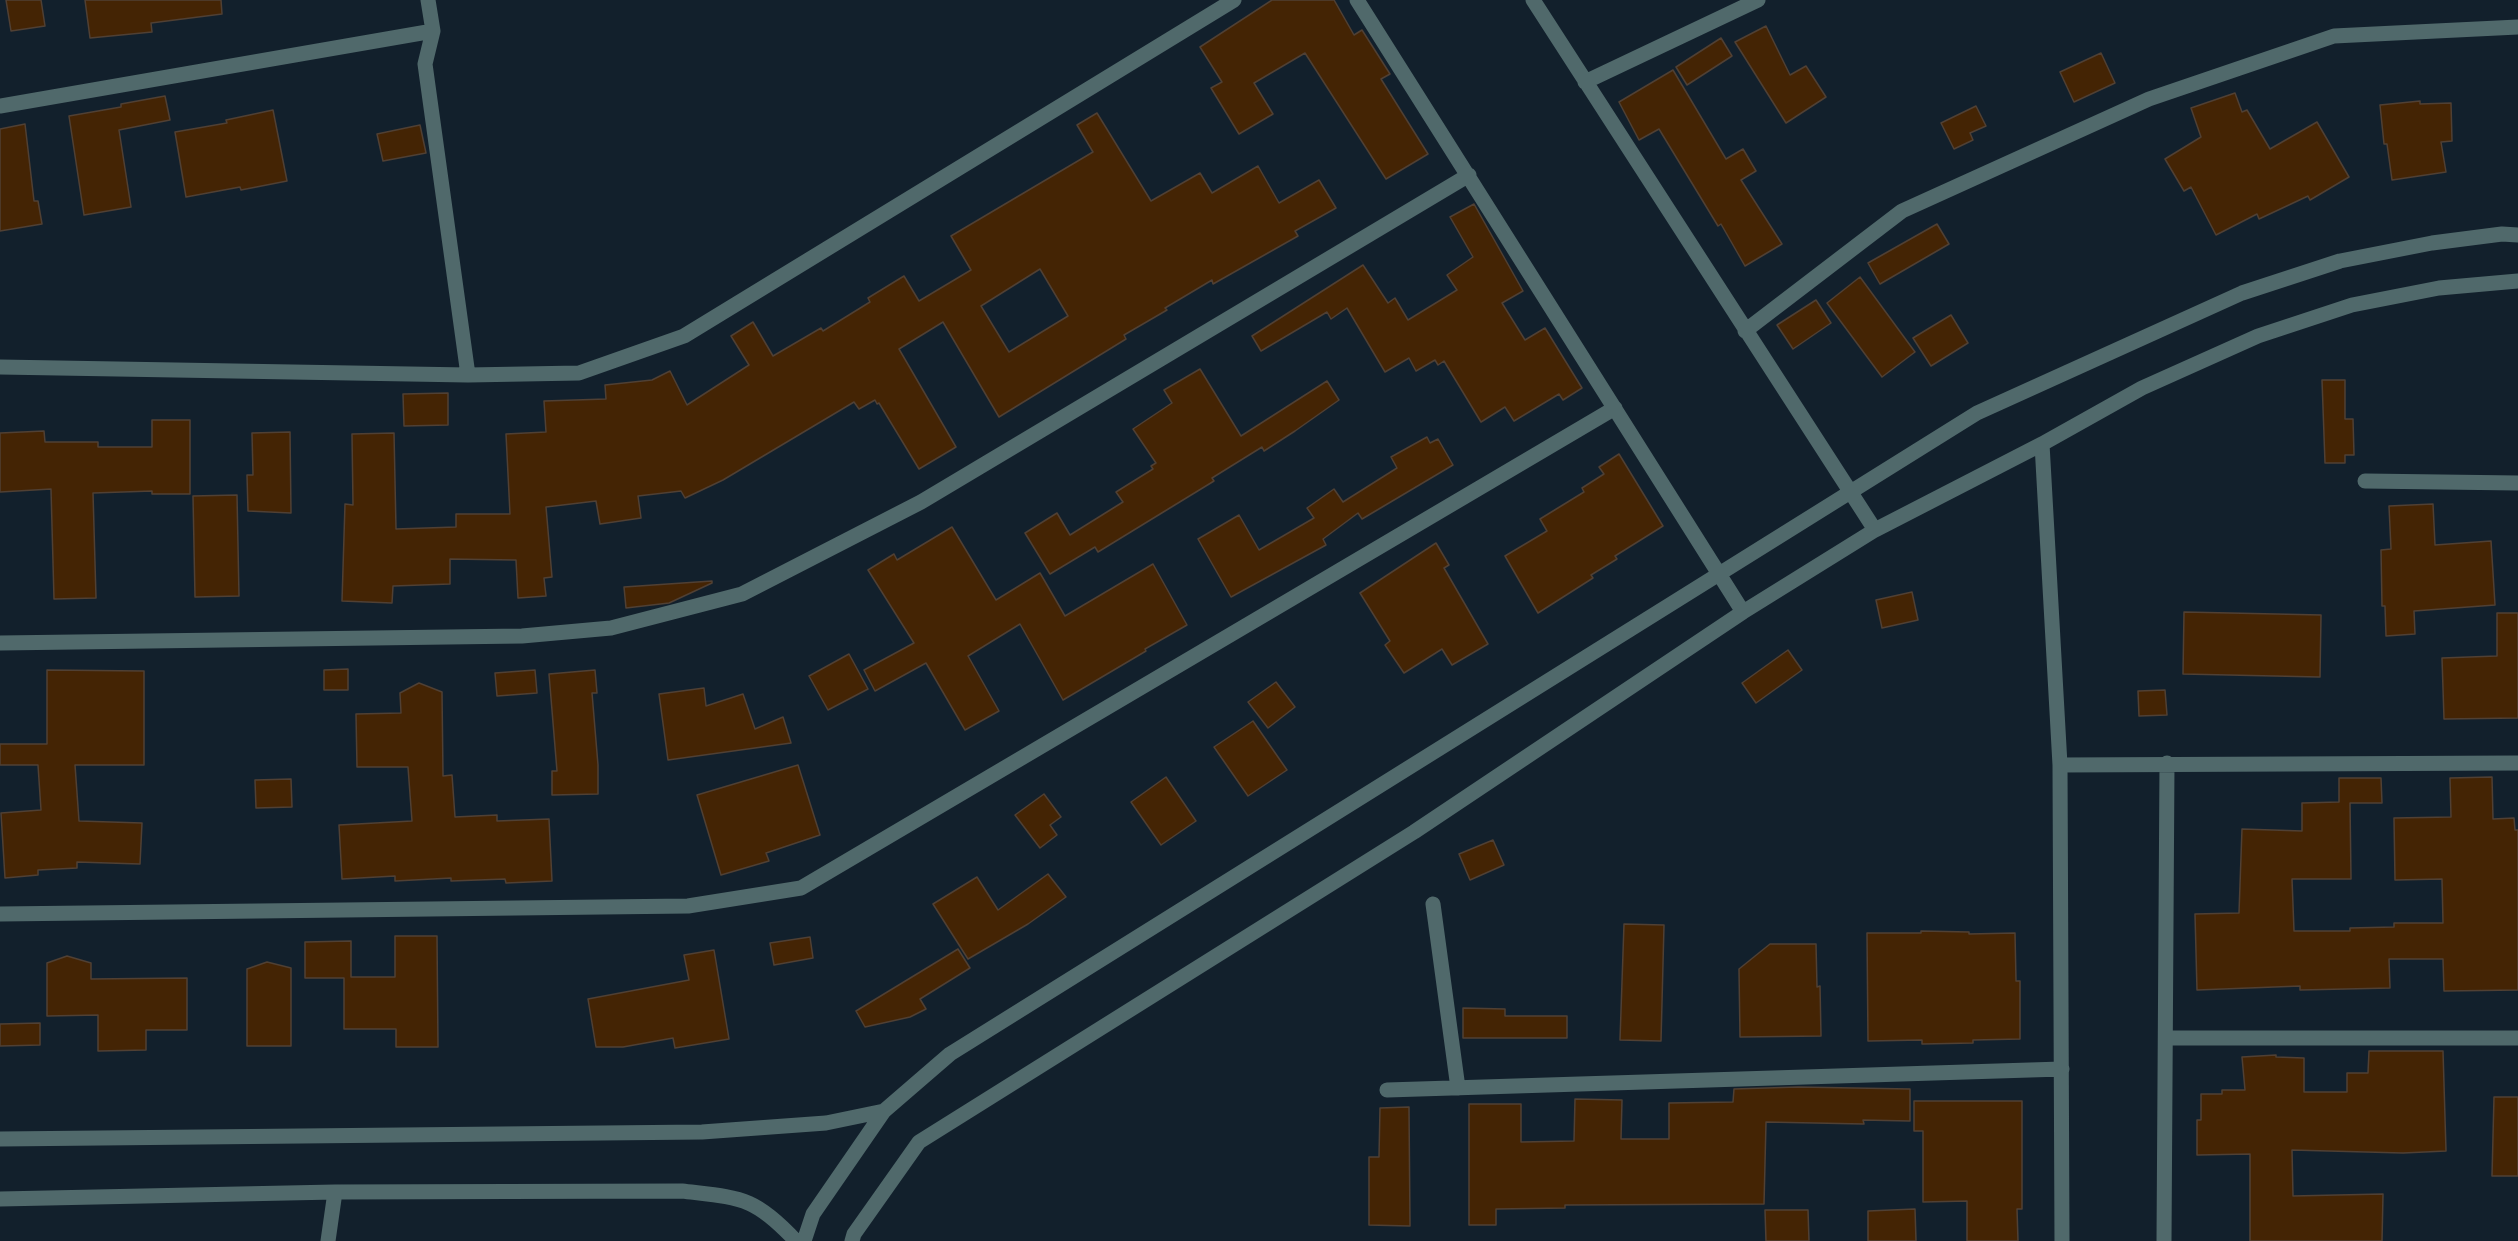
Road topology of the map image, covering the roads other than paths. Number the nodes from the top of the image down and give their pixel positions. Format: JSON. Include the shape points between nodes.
{"nodes":[{"id":1,"x":428,"y":0,"type":"edge"},
{"id":2,"x":1234,"y":0,"type":"edge"},
{"id":3,"x":1357,"y":0,"type":"edge"},
{"id":4,"x":1533,"y":0,"type":"edge"},
{"id":5,"x":1758,"y":0,"type":"edge"},
{"id":6,"x":2518,"y":27,"type":"edge"},
{"id":7,"x":433,"y":31,"type":"junction"},
{"id":8,"x":1585,"y":82,"type":"junction"},
{"id":9,"x":0,"y":106,"type":"edge"},
{"id":10,"x":1469,"y":175,"type":"junction"},
{"id":11,"x":2518,"y":235,"type":"edge"},
{"id":12,"x":2518,"y":281,"type":"edge"},
{"id":13,"x":1745,"y":332,"type":"junction"},
{"id":14,"x":0,"y":367,"type":"edge"},
{"id":15,"x":468,"y":375,"type":"junction"},
{"id":16,"x":1615,"y":408,"type":"junction"},
{"id":17,"x":2042,"y":444,"type":"junction"},
{"id":18,"x":2365,"y":481,"type":"dead end"},
{"id":19,"x":2518,"y":483,"type":"edge"},
{"id":20,"x":1850,"y":492,"type":"junction"},
{"id":21,"x":1875,"y":530,"type":"junction"},
{"id":22,"x":1719,"y":574,"type":"junction"},
{"id":23,"x":1743,"y":612,"type":"junction"},
{"id":24,"x":0,"y":643,"type":"edge"},
{"id":25,"x":2167,"y":763,"type":"junction"},
{"id":26,"x":2518,"y":763,"type":"edge"},
{"id":27,"x":2060,"y":765,"type":"junction"},
{"id":28,"x":1433,"y":904,"type":"dead end"},
{"id":29,"x":0,"y":914,"type":"edge"},
{"id":30,"x":2166,"y":1038,"type":"junction"},
{"id":31,"x":2518,"y":1038,"type":"edge"},
{"id":32,"x":2062,"y":1070,"type":"junction"},
{"id":33,"x":1458,"y":1088,"type":"junction"},
{"id":34,"x":1387,"y":1090,"type":"dead end"},
{"id":35,"x":884,"y":1111,"type":"junction"},
{"id":36,"x":0,"y":1138,"type":"edge"},
{"id":37,"x":335,"y":1192,"type":"junction"},
{"id":38,"x":0,"y":1199,"type":"edge"},
{"id":39,"x":328,"y":1241,"type":"edge"},
{"id":40,"x":796,"y":1241,"type":"edge"},
{"id":41,"x":804,"y":1241,"type":"edge"},
{"id":42,"x":852,"y":1241,"type":"edge"},
{"id":43,"x":2062,"y":1241,"type":"edge"},
{"id":44,"x":2164,"y":1241,"type":"edge"}],
"edges":[{"from":1,"to":7,"type":"street"},
{"from":2,"to":15,"type":"street","via":[[684,336],[579,373]]},
{"from":3,"to":10,"type":"street"},
{"from":4,"to":8,"type":"street"},
{"from":5,"to":8,"type":"street"},
{"from":6,"to":13,"type":"street","via":[[2334,36],[2149,99],[1902,211]]},
{"from":7,"to":9,"type":"street"},
{"from":7,"to":15,"type":"street","via":[[425,64]]},
{"from":8,"to":13,"type":"street"},
{"from":10,"to":16,"type":"street"},
{"from":10,"to":24,"type":"street","via":[[921,502],[742,594],[611,628],[522,636]]},
{"from":11,"to":20,"type":"street","via":[[2432,243],[2340,261],[2242,293],[1977,413]]},
{"from":12,"to":17,"type":"street","via":[[2439,288],[2352,305],[2258,336],[2142,388]]},
{"from":13,"to":20,"type":"street"},
{"from":14,"to":15,"type":"street"},
{"from":16,"to":22,"type":"street"},
{"from":16,"to":29,"type":"street","via":[[801,888],[688,906]]},
{"from":17,"to":21,"type":"street"},
{"from":17,"to":27,"type":"street"},
{"from":18,"to":19,"type":"street"},
{"from":20,"to":21,"type":"street"},
{"from":20,"to":22,"type":"street"},
{"from":21,"to":23,"type":"street"},
{"from":22,"to":23,"type":"street"},
{"from":22,"to":35,"type":"street","via":[[950,1054]]},
{"from":23,"to":42,"type":"street","via":[[1414,832],[919,1142]]},
{"from":25,"to":26,"type":"street"},
{"from":25,"to":27,"type":"street"},
{"from":25,"to":30,"type":"street"},
{"from":27,"to":32,"type":"street"},
{"from":28,"to":33,"type":"street"},
{"from":30,"to":31,"type":"street"},
{"from":30,"to":44,"type":"street"},
{"from":32,"to":33,"type":"street"},
{"from":32,"to":43,"type":"street"},
{"from":33,"to":34,"type":"street"},
{"from":35,"to":36,"type":"street","via":[[826,1123],[702,1132]]},
{"from":35,"to":41,"type":"street","via":[[813,1214]]},
{"from":37,"to":38,"type":"street"},
{"from":37,"to":39,"type":"street"},
{"from":37,"to":40,"type":"street","via":[[682,1191],[736,1197],[756,1205],[774,1217]]}]}
